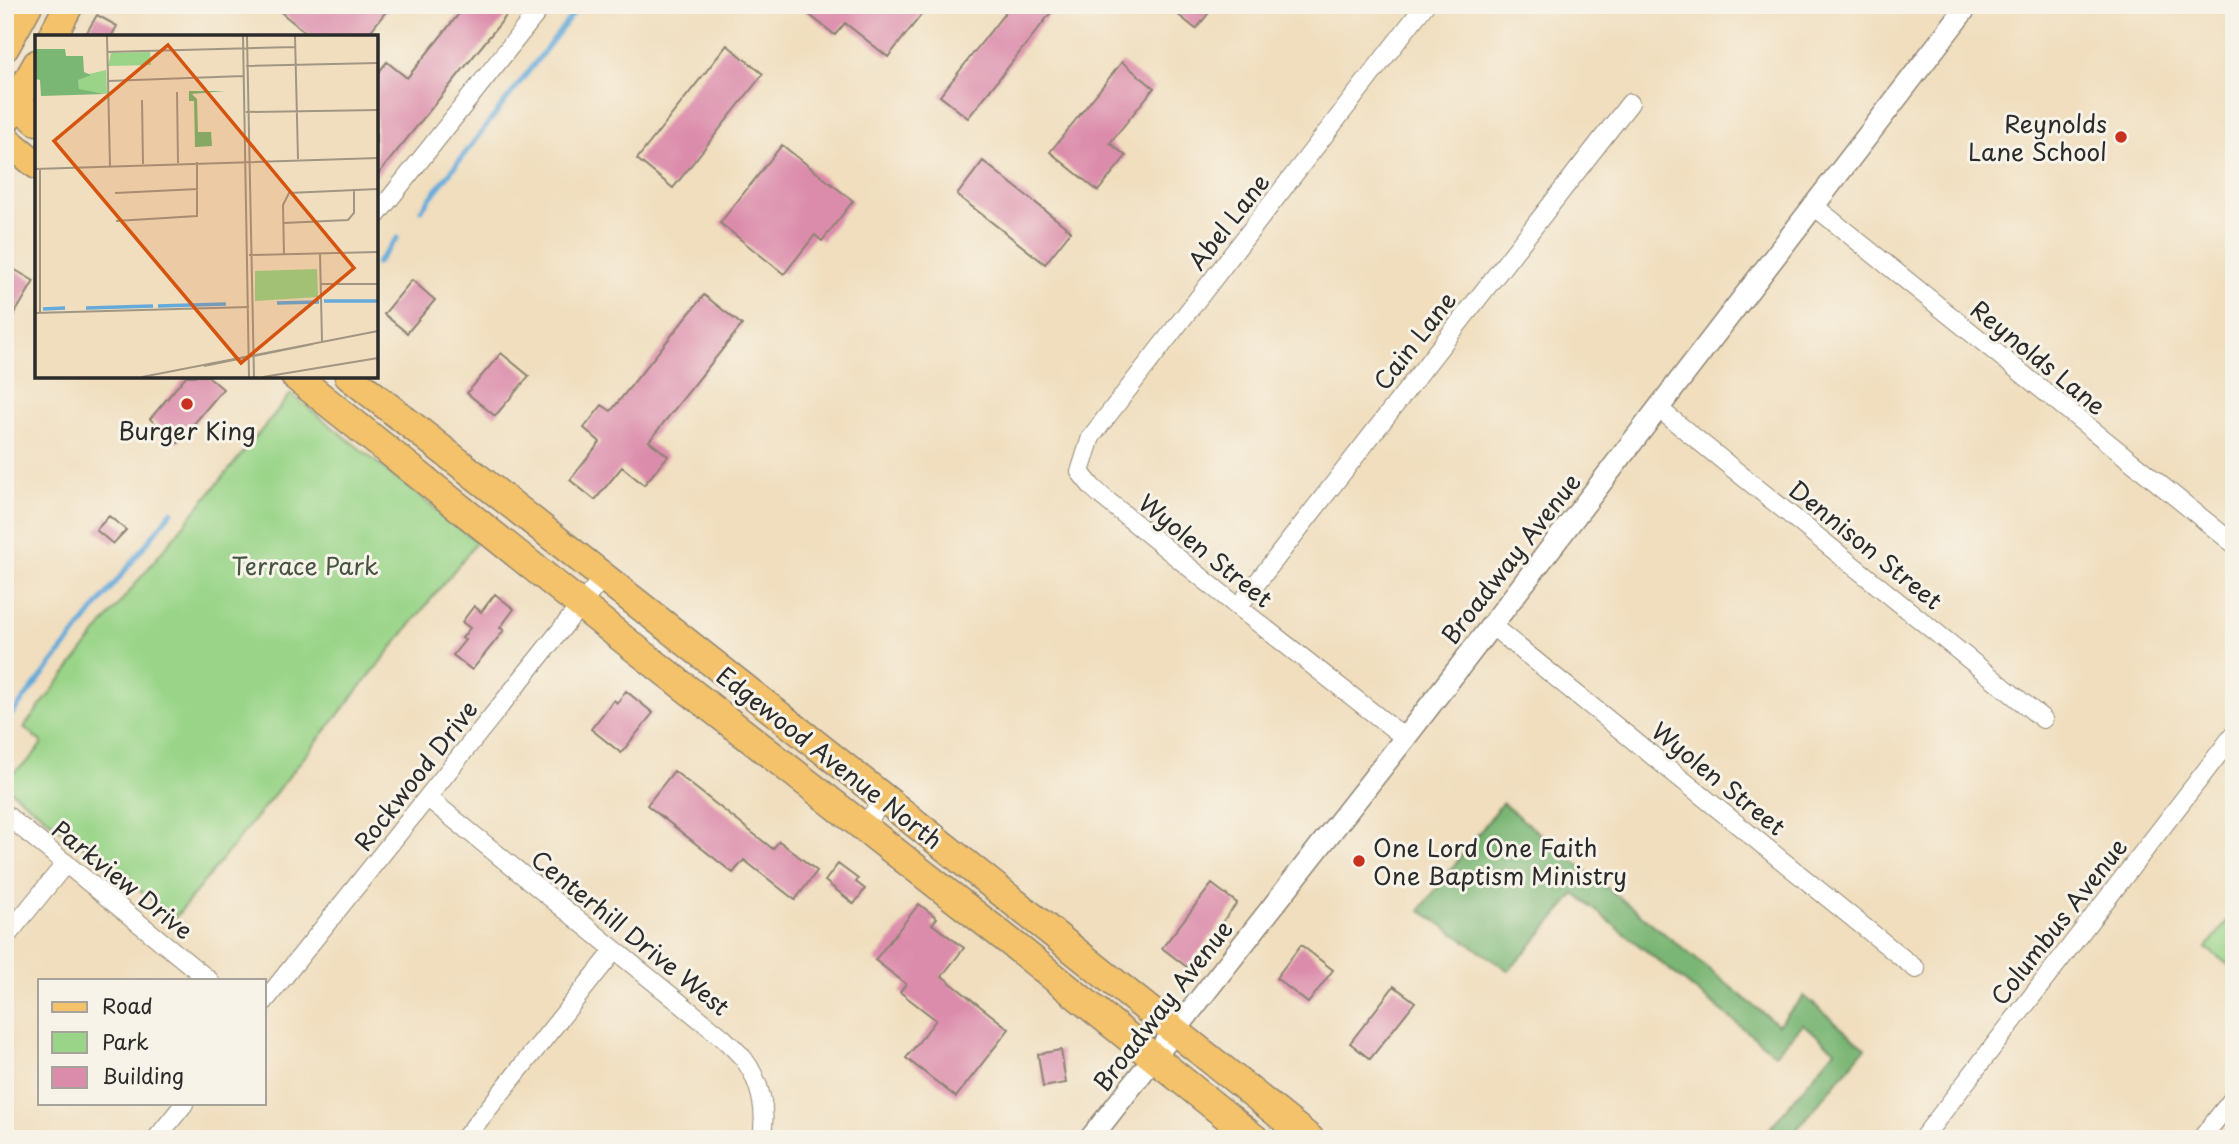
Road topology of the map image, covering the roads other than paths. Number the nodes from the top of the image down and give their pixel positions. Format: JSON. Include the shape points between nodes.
{"nodes":[{"id":1,"x":28,"y":5,"type":"edge"},
{"id":2,"x":69,"y":5,"type":"edge"},
{"id":3,"x":543,"y":5,"type":"edge"},
{"id":4,"x":1425,"y":5,"type":"edge"},
{"id":5,"x":1968,"y":5,"type":"edge"},
{"id":6,"x":53,"y":35,"type":"edge"},
{"id":7,"x":5,"y":47,"type":"edge"},
{"id":8,"x":35,"y":67,"type":"edge"},
{"id":9,"x":1630,"y":103,"type":"dead end"},
{"id":10,"x":9,"y":106,"type":"edge"},
{"id":11,"x":35,"y":120,"type":"edge"},
{"id":12,"x":5,"y":139,"type":"edge"},
{"id":13,"x":35,"y":163,"type":"edge"},
{"id":14,"x":1814,"y":206,"type":"junction"},
{"id":15,"x":378,"y":213,"type":"edge"},
{"id":16,"x":298,"y":378,"type":"edge"},
{"id":17,"x":352,"y":378,"type":"edge"},
{"id":18,"x":1658,"y":408,"type":"junction"},
{"id":19,"x":1080,"y":471,"type":"joint"},
{"id":20,"x":2234,"y":544,"type":"edge"},
{"id":21,"x":603,"y":577,"type":"junction"},
{"id":22,"x":580,"y":604,"type":"junction"},
{"id":23,"x":1238,"y":607,"type":"junction"},
{"id":24,"x":1491,"y":625,"type":"junction"},
{"id":25,"x":2043,"y":719,"type":"dead end"},
{"id":26,"x":2234,"y":734,"type":"edge"},
{"id":27,"x":1405,"y":738,"type":"junction"},
{"id":28,"x":428,"y":799,"type":"junction"},
{"id":29,"x":885,"y":799,"type":"junction"},
{"id":30,"x":5,"y":814,"type":"edge"},
{"id":31,"x":862,"y":827,"type":"junction"},
{"id":32,"x":66,"y":863,"type":"junction"},
{"id":33,"x":5,"y":938,"type":"edge"},
{"id":34,"x":614,"y":951,"type":"junction"},
{"id":35,"x":1916,"y":969,"type":"dead end"},
{"id":36,"x":208,"y":979,"type":"edge"},
{"id":37,"x":266,"y":1000,"type":"edge"},
{"id":38,"x":1176,"y":1031,"type":"junction"},
{"id":39,"x":1155,"y":1057,"type":"junction"},
{"id":40,"x":2234,"y":1097,"type":"edge"},
{"id":41,"x":182,"y":1106,"type":"edge"},
{"id":42,"x":762,"y":1134,"type":"edge"},
{"id":43,"x":156,"y":1139,"type":"edge"},
{"id":44,"x":464,"y":1139,"type":"edge"},
{"id":45,"x":1090,"y":1139,"type":"edge"},
{"id":46,"x":1255,"y":1139,"type":"edge"},
{"id":47,"x":1310,"y":1139,"type":"edge"},
{"id":48,"x":1922,"y":1139,"type":"edge"},
{"id":49,"x":2201,"y":1139,"type":"edge"}],
"edges":[{"from":1,"to":7,"type":"main road"},
{"from":2,"to":6,"type":"main road"},
{"from":3,"to":15,"type":"street"},
{"from":4,"to":19,"type":"street","name":"Abel Lane","via":[[1091,437]]},
{"from":5,"to":14,"type":"street","name":"Broadway Avenue"},
{"from":8,"to":10,"type":"main road"},
{"from":9,"to":23,"type":"street","name":"Cain Lane"},
{"from":10,"to":11,"type":"main road"},
{"from":12,"to":13,"type":"main road"},
{"from":14,"to":18,"type":"street","name":"Broadway Avenue"},
{"from":14,"to":20,"type":"street","name":"Reynolds Lane"},
{"from":16,"to":22,"type":"main road","name":"Edgewood Avenue North"},
{"from":17,"to":21,"type":"main road","name":"Edgewood Avenue North"},
{"from":18,"to":24,"type":"street","name":"Broadway Avenue"},
{"from":18,"to":25,"type":"street","name":"Dennison Street"},
{"from":19,"to":23,"type":"street","name":"Wyolen Street","via":[[1104,498]]},
{"from":21,"to":22,"type":"street","name":"Rockwood Drive"},
{"from":21,"to":29,"type":"main road","name":"Edgewood Avenue North"},
{"from":22,"to":28,"type":"street","name":"Rockwood Drive"},
{"from":22,"to":31,"type":"main road","name":"Edgewood Avenue North"},
{"from":23,"to":27,"type":"street","name":"Wyolen Street"},
{"from":24,"to":27,"type":"street","name":"Broadway Avenue"},
{"from":24,"to":35,"type":"street","name":"Wyolen Street"},
{"from":26,"to":48,"type":"street","name":"Columbus Avenue"},
{"from":27,"to":38,"type":"street","name":"Broadway Avenue"},
{"from":28,"to":34,"type":"street","name":"Centerhill Drive West"},
{"from":28,"to":37,"type":"street","name":"Rockwood Drive"},
{"from":29,"to":31,"type":"street"},
{"from":29,"to":38,"type":"main road","name":"Edgewood Avenue North"},
{"from":30,"to":32,"type":"street","name":"Parkview Drive"},
{"from":31,"to":39,"type":"main road","name":"Edgewood Avenue North"},
{"from":32,"to":33,"type":"street"},
{"from":32,"to":36,"type":"street","name":"Parkview Drive"},
{"from":34,"to":42,"type":"street","name":"Centerhill Drive West","via":[[743,1058],[763,1107]]},
{"from":34,"to":44,"type":"street"},
{"from":38,"to":39,"type":"street","name":"Broadway Avenue"},
{"from":38,"to":47,"type":"main road","name":"Edgewood Avenue North"},
{"from":39,"to":45,"type":"street","name":"Broadway Avenue"},
{"from":39,"to":46,"type":"main road","name":"Edgewood Avenue North"},
{"from":40,"to":49,"type":"street"},
{"from":41,"to":43,"type":"street"}]}
